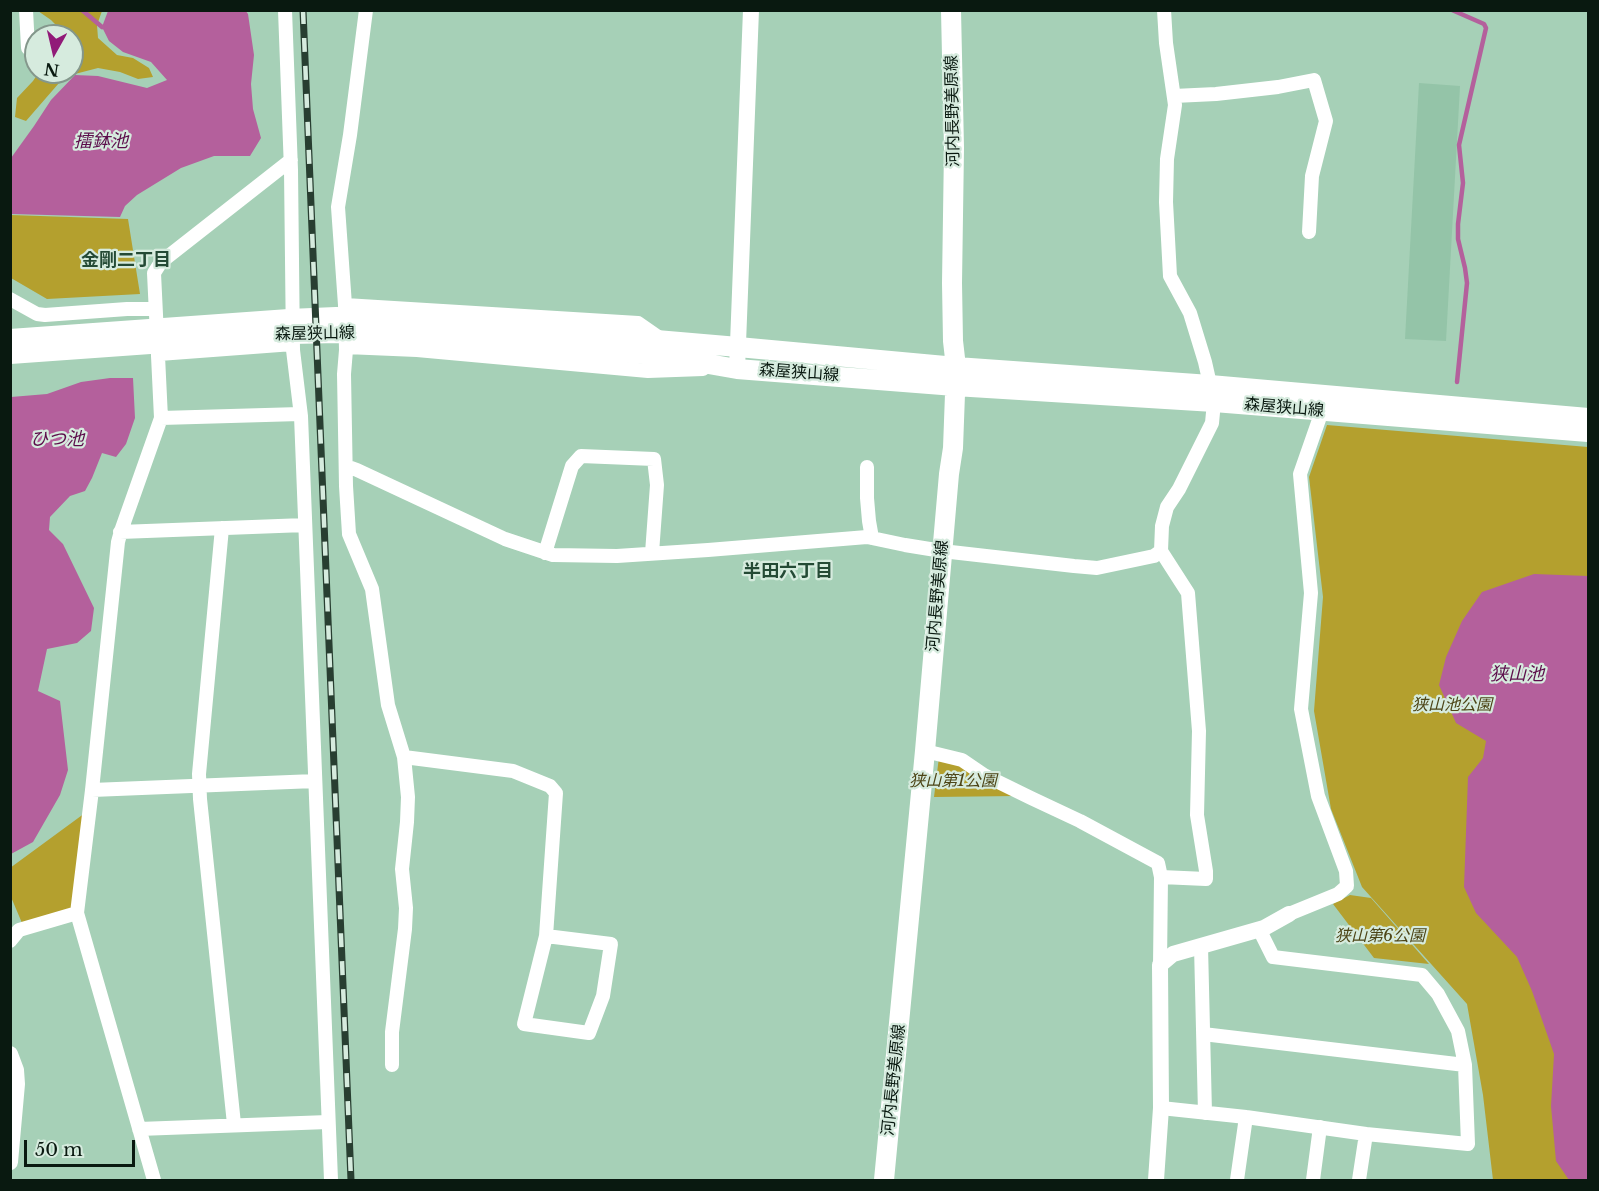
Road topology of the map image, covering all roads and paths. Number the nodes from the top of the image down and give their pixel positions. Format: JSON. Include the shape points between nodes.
{"nodes":[{"id":1,"x":285,"y":10,"type":"edge"},
{"id":2,"x":366,"y":10,"type":"edge"},
{"id":3,"x":751,"y":10,"type":"edge"},
{"id":4,"x":951,"y":10,"type":"edge"},
{"id":5,"x":1164,"y":10,"type":"edge"},
{"id":6,"x":1174,"y":96,"type":"junction"},
{"id":7,"x":291,"y":160,"type":"junction"},
{"id":8,"x":1309,"y":232,"type":"dead end"},
{"id":9,"x":10,"y":299,"type":"edge"},
{"id":10,"x":345,"y":305,"type":"junction"},
{"id":11,"x":155,"y":309,"type":"junction"},
{"id":12,"x":293,"y":316,"type":"junction"},
{"id":13,"x":156,"y":325,"type":"junction"},
{"id":14,"x":460,"y":331,"type":"junction"},
{"id":15,"x":10,"y":339,"type":"edge"},
{"id":16,"x":101,"y":339,"type":"junction"},
{"id":17,"x":664,"y":341,"type":"junction"},
{"id":18,"x":293,"y":344,"type":"junction"},
{"id":19,"x":346,"y":347,"type":"junction"},
{"id":20,"x":738,"y":347,"type":"junction"},
{"id":21,"x":10,"y":354,"type":"edge"},
{"id":22,"x":159,"y":354,"type":"junction"},
{"id":23,"x":737,"y":369,"type":"junction"},
{"id":24,"x":956,"y":376,"type":"junction"},
{"id":25,"x":1212,"y":394,"type":"junction"},
{"id":26,"x":1322,"y":411,"type":"junction"},
{"id":27,"x":300,"y":414,"type":"junction"},
{"id":28,"x":161,"y":418,"type":"junction"},
{"id":29,"x":1588,"y":418,"type":"edge"},
{"id":30,"x":1588,"y":432,"type":"edge"},
{"id":31,"x":346,"y":466,"type":"junction"},
{"id":32,"x":867,"y":467,"type":"dead end"},
{"id":33,"x":305,"y":525,"type":"junction"},
{"id":34,"x":222,"y":528,"type":"junction"},
{"id":35,"x":120,"y":532,"type":"junction"},
{"id":36,"x":872,"y":538,"type":"junction"},
{"id":37,"x":942,"y":551,"type":"junction"},
{"id":38,"x":1161,"y":551,"type":"junction"},
{"id":39,"x":545,"y":553,"type":"junction"},
{"id":40,"x":652,"y":553,"type":"junction"},
{"id":41,"x":925,"y":751,"type":"junction"},
{"id":42,"x":404,"y":757,"type":"junction"},
{"id":43,"x":315,"y":781,"type":"junction"},
{"id":44,"x":200,"y":786,"type":"junction"},
{"id":45,"x":92,"y":790,"type":"junction"},
{"id":46,"x":1161,"y":877,"type":"junction"},
{"id":47,"x":77,"y":913,"type":"junction"},
{"id":48,"x":1289,"y":914,"type":"joint"},
{"id":49,"x":1259,"y":929,"type":"junction"},
{"id":50,"x":546,"y":936,"type":"junction"},
{"id":51,"x":10,"y":941,"type":"edge"},
{"id":52,"x":1201,"y":946,"type":"junction"},
{"id":53,"x":1160,"y":964,"type":"junction"},
{"id":54,"x":1203,"y":1034,"type":"junction"},
{"id":55,"x":10,"y":1054,"type":"edge"},
{"id":56,"x":392,"y":1065,"type":"dead end"},
{"id":57,"x":1465,"y":1065,"type":"junction"},
{"id":58,"x":1161,"y":1108,"type":"junction"},
{"id":59,"x":1205,"y":1113,"type":"junction"},
{"id":60,"x":1246,"y":1117,"type":"junction"},
{"id":61,"x":328,"y":1122,"type":"junction"},
{"id":62,"x":234,"y":1124,"type":"junction"},
{"id":63,"x":1320,"y":1127,"type":"junction"},
{"id":64,"x":139,"y":1129,"type":"junction"},
{"id":65,"x":1366,"y":1134,"type":"junction"},
{"id":66,"x":10,"y":1162,"type":"edge"},
{"id":67,"x":154,"y":1180,"type":"edge"},
{"id":68,"x":331,"y":1180,"type":"edge"},
{"id":69,"x":884,"y":1180,"type":"edge"},
{"id":70,"x":1156,"y":1180,"type":"edge"},
{"id":71,"x":1237,"y":1180,"type":"edge"},
{"id":72,"x":1312,"y":1180,"type":"edge"},
{"id":73,"x":1359,"y":1180,"type":"edge"}],
"edges":[{"from":1,"to":7,"type":"street"},
{"from":2,"to":10,"type":"street","via":[[338,207]]},
{"from":3,"to":20,"type":"street"},
{"from":4,"to":24,"type":"main road","name":"河内長野美原線"},
{"from":5,"to":6,"type":"street"},
{"from":6,"to":8,"type":"street","via":[[1314,80],[1326,121],[1312,176]]},
{"from":6,"to":25,"type":"street","via":[[1166,202],[1170,276],[1190,313]]},
{"from":7,"to":11,"type":"street","via":[[157,267],[153,279]]},
{"from":7,"to":12,"type":"street"},
{"from":9,"to":11,"type":"street","via":[[45,315]]},
{"from":10,"to":17,"type":"street","via":[[638,324]]},
{"from":10,"to":19,"type":"street"},
{"from":11,"to":13,"type":"street"},
{"from":12,"to":13,"type":"street"},
{"from":12,"to":18,"type":"street"},
{"from":13,"to":22,"type":"street"},
{"from":14,"to":16,"type":"main road","name":"森屋狭山線","via":[[420,336],[338,333]]},
{"from":14,"to":17,"type":"main road","name":"森屋狭山線"},
{"from":14,"to":23,"type":"main road","name":"森屋狭山線"},
{"from":15,"to":16,"type":"main road","name":"森屋狭山線"},
{"from":16,"to":21,"type":"main road","name":"森屋狭山線"},
{"from":17,"to":20,"type":"main road","name":"森屋狭山線"},
{"from":18,"to":22,"type":"street"},
{"from":18,"to":27,"type":"street"},
{"from":19,"to":23,"type":"street","via":[[648,371]]},
{"from":19,"to":31,"type":"street"},
{"from":20,"to":23,"type":"street"},
{"from":20,"to":24,"type":"main road","name":"森屋狭山線"},
{"from":22,"to":28,"type":"street"},
{"from":23,"to":24,"type":"main road","name":"森屋狭山線"},
{"from":24,"to":25,"type":"main road","name":"森屋狭山線"},
{"from":24,"to":37,"type":"main road","name":"河内長野美原線"},
{"from":25,"to":26,"type":"main road","name":"森屋狭山線"},
{"from":25,"to":29,"type":"main road","name":"森屋狭山線"},
{"from":25,"to":38,"type":"street","via":[[1212,423],[1167,507]]},
{"from":26,"to":30,"type":"main road","name":"森屋狭山線"},
{"from":26,"to":48,"type":"street","via":[[1300,474],[1311,593],[1301,709],[1318,796],[1346,871],[1347,886],[1338,894]]},
{"from":27,"to":28,"type":"street"},
{"from":27,"to":33,"type":"street"},
{"from":28,"to":35,"type":"street"},
{"from":31,"to":39,"type":"street","via":[[505,539]]},
{"from":31,"to":42,"type":"street","via":[[349,534],[372,589],[388,705]]},
{"from":32,"to":36,"type":"street"},
{"from":33,"to":34,"type":"street"},
{"from":33,"to":43,"type":"street"},
{"from":34,"to":35,"type":"street"},
{"from":34,"to":44,"type":"street"},
{"from":35,"to":45,"type":"street"},
{"from":36,"to":37,"type":"street"},
{"from":36,"to":40,"type":"street"},
{"from":37,"to":38,"type":"street","via":[[1097,568],[1154,556]]},
{"from":37,"to":41,"type":"main road","name":"河内長野美原線"},
{"from":38,"to":46,"type":"street","via":[[1188,593],[1199,731],[1197,815],[1206,879]]},
{"from":39,"to":40,"type":"street"},
{"from":39,"to":40,"type":"street","via":[[572,466],[581,456],[654,459],[657,485]]},
{"from":41,"to":46,"type":"street","via":[[962,760],[1080,820],[1158,863]]},
{"from":41,"to":69,"type":"main road","name":"河内長野美原線"},
{"from":42,"to":50,"type":"street","via":[[513,771],[550,786],[556,793]]},
{"from":42,"to":56,"type":"street","via":[[408,797],[402,869],[405,929],[392,1032]]},
{"from":43,"to":44,"type":"street"},
{"from":43,"to":61,"type":"street"},
{"from":44,"to":45,"type":"street"},
{"from":44,"to":62,"type":"street"},
{"from":45,"to":47,"type":"street"},
{"from":46,"to":53,"type":"street"},
{"from":47,"to":51,"type":"street","via":[[19,930]]},
{"from":47,"to":64,"type":"street"},
{"from":48,"to":49,"type":"street"},
{"from":49,"to":52,"type":"street"},
{"from":49,"to":57,"type":"street","via":[[1273,957],[1422,975],[1438,994],[1458,1031]]},
{"from":50,"to":50,"type":"street","via":[[524,1024],[589,1033],[603,996],[611,944]]},
{"from":52,"to":53,"type":"street","via":[[1173,954]]},
{"from":52,"to":54,"type":"street"},
{"from":53,"to":58,"type":"street"},
{"from":54,"to":57,"type":"street"},
{"from":54,"to":59,"type":"street"},
{"from":55,"to":66,"type":"street","via":[[17,1084]]},
{"from":57,"to":65,"type":"street","via":[[1468,1144]]},
{"from":58,"to":59,"type":"street"},
{"from":58,"to":70,"type":"street"},
{"from":59,"to":60,"type":"street"},
{"from":60,"to":63,"type":"street"},
{"from":60,"to":71,"type":"street"},
{"from":61,"to":62,"type":"street"},
{"from":61,"to":68,"type":"street"},
{"from":62,"to":64,"type":"street"},
{"from":63,"to":65,"type":"street"},
{"from":63,"to":72,"type":"street"},
{"from":64,"to":67,"type":"street"},
{"from":65,"to":73,"type":"street"}]}
